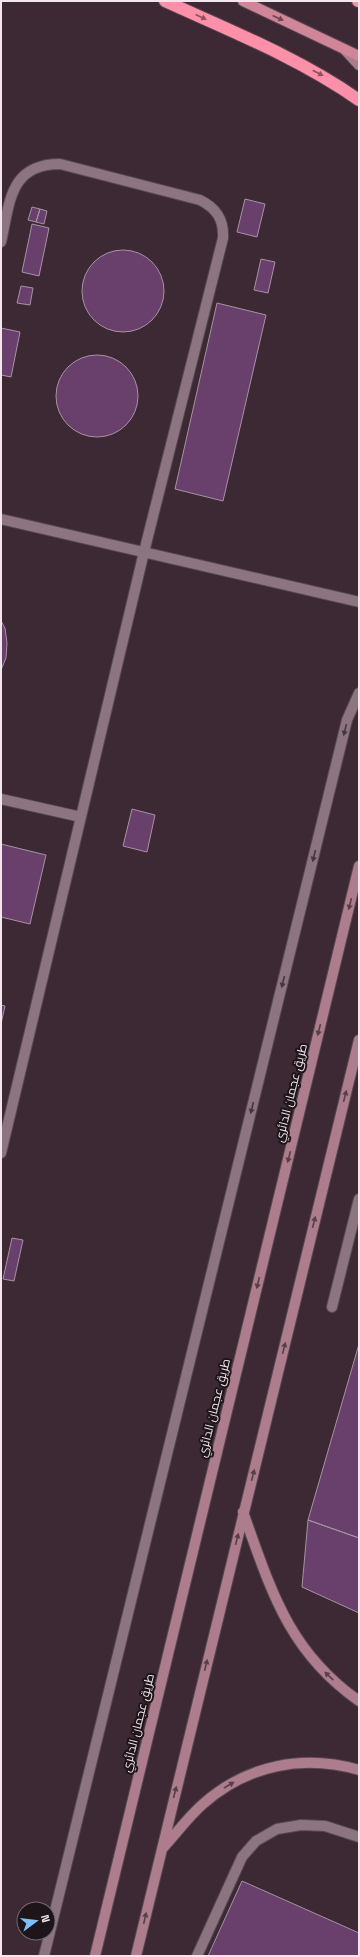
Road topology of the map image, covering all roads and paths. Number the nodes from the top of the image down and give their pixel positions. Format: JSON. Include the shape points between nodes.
{"nodes":[{"id":1,"x":165,"y":1,"type":"edge"},
{"id":2,"x":243,"y":1,"type":"edge"},
{"id":3,"x":345,"y":50,"type":"junction"},
{"id":4,"x":359,"y":56,"type":"edge"},
{"id":5,"x":359,"y":65,"type":"edge"},
{"id":6,"x":359,"y":100,"type":"edge"},
{"id":7,"x":1,"y":242,"type":"edge"},
{"id":8,"x":1,"y":519,"type":"edge"},
{"id":9,"x":144,"y":552,"type":"junction"},
{"id":10,"x":359,"y":602,"type":"edge"},
{"id":11,"x":359,"y":693,"type":"edge"},
{"id":12,"x":1,"y":800,"type":"edge"},
{"id":13,"x":81,"y":817,"type":"junction"},
{"id":14,"x":359,"y":866,"type":"edge"},
{"id":15,"x":359,"y":1040,"type":"edge"},
{"id":16,"x":1,"y":1153,"type":"edge"},
{"id":17,"x":359,"y":1199,"type":"edge"},
{"id":18,"x":332,"y":1307,"type":"dead end"},
{"id":19,"x":243,"y":1512,"type":"junction"},
{"id":20,"x":359,"y":1701,"type":"edge"},
{"id":21,"x":359,"y":1770,"type":"edge"},
{"id":22,"x":359,"y":1837,"type":"edge"},
{"id":23,"x":161,"y":1851,"type":"junction"},
{"id":24,"x":44,"y":1956,"type":"edge"},
{"id":25,"x":95,"y":1956,"type":"edge"},
{"id":26,"x":136,"y":1956,"type":"edge"},
{"id":27,"x":197,"y":1956,"type":"edge"}],
"edges":[{"from":1,"to":6,"type":"highway","one_way":true,"via":[[293,59],[328,78]]},
{"from":2,"to":3,"type":"main road","one_way":true},
{"from":3,"to":4,"type":"main road"},
{"from":3,"to":5,"type":"main road"},
{"from":7,"to":9,"type":"street","via":[[14,188],[26,173],[45,164],[60,164],[200,200],[216,210],[221,219],[224,228],[223,238]]},
{"from":8,"to":9,"type":"street"},
{"from":9,"to":10,"type":"street"},
{"from":9,"to":13,"type":"street"},
{"from":11,"to":24,"type":"street","one_way":true,"via":[[347,720]]},
{"from":12,"to":13,"type":"street"},
{"from":13,"to":16,"type":"street"},
{"from":14,"to":25,"type":"main road","name":"طريق عجمان الدائري","one_way":true},
{"from":19,"to":15,"type":"main road","one_way":true},
{"from":17,"to":18,"type":"street"},
{"from":20,"to":19,"type":"main road","one_way":true,"via":[[325,1674],[289,1626],[275,1600]]},
{"from":23,"to":19,"type":"main road","one_way":true},
{"from":23,"to":21,"type":"main road","one_way":true,"via":[[202,1805],[241,1777],[263,1769],[311,1762]]},
{"from":22,"to":27,"type":"street","via":[[325,1826],[301,1825],[277,1829],[256,1840],[242,1857]]},
{"from":26,"to":23,"type":"main road","one_way":true}]}
